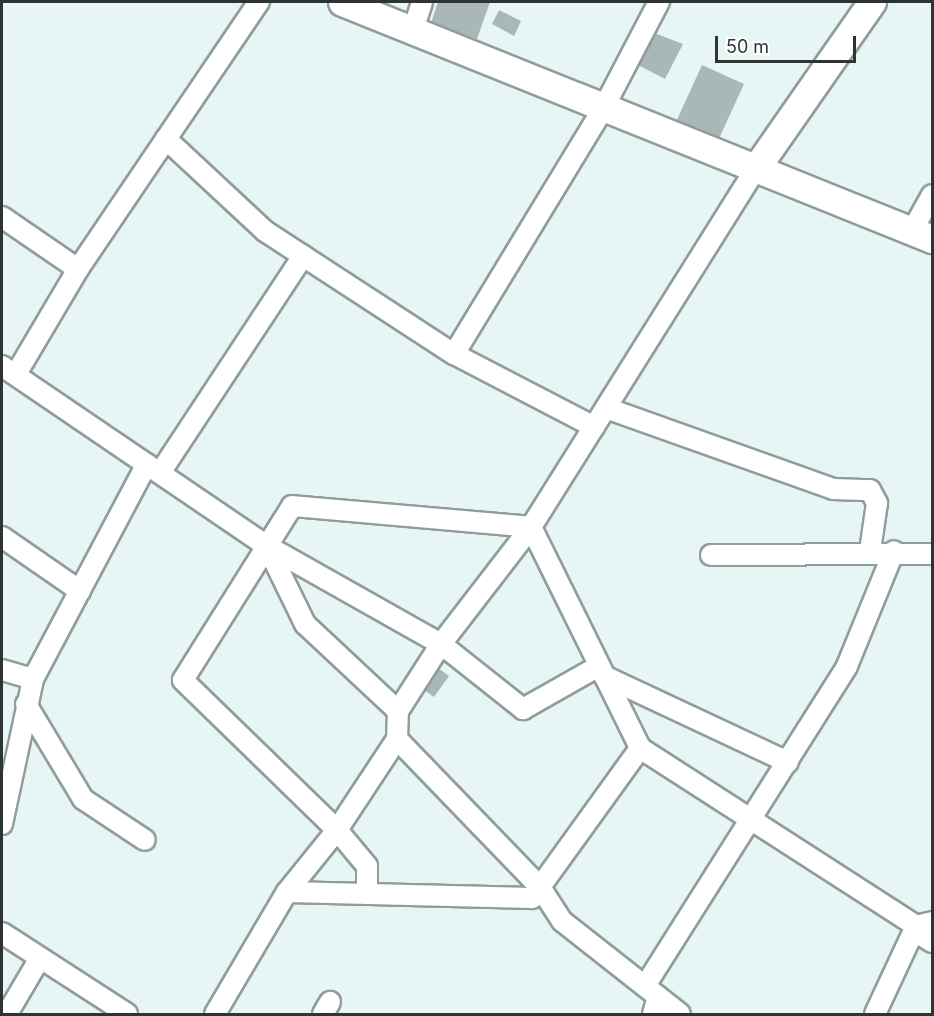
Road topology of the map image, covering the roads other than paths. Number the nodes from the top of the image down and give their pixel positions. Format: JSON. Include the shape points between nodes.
{"nodes":[{"id":1,"x":259,"y":2,"type":"edge"},
{"id":2,"x":342,"y":2,"type":"edge"},
{"id":3,"x":422,"y":2,"type":"edge"},
{"id":4,"x":659,"y":2,"type":"edge"},
{"id":5,"x":872,"y":2,"type":"edge"},
{"id":6,"x":413,"y":30,"type":"junction"},
{"id":7,"x":604,"y":107,"type":"junction"},
{"id":8,"x":166,"y":139,"type":"junction"},
{"id":9,"x":756,"y":168,"type":"junction"},
{"id":10,"x":933,"y":195,"type":"edge"},
{"id":11,"x":2,"y":217,"type":"edge"},
{"id":12,"x":922,"y":235,"type":"edge"},
{"id":13,"x":303,"y":256,"type":"junction"},
{"id":14,"x":78,"y":269,"type":"junction"},
{"id":15,"x":454,"y":354,"type":"junction"},
{"id":16,"x":9,"y":370,"type":"edge"},
{"id":17,"x":606,"y":408,"type":"junction"},
{"id":18,"x":594,"y":427,"type":"junction"},
{"id":19,"x":153,"y":468,"type":"junction"},
{"id":20,"x":531,"y":527,"type":"junction"},
{"id":21,"x":2,"y":537,"type":"edge"},
{"id":22,"x":267,"y":546,"type":"junction"},
{"id":23,"x":894,"y":550,"type":"junction"},
{"id":24,"x":870,"y":551,"type":"junction"},
{"id":25,"x":933,"y":554,"type":"edge"},
{"id":26,"x":711,"y":555,"type":"dead end"},
{"id":27,"x":80,"y":591,"type":"junction"},
{"id":28,"x":441,"y":644,"type":"junction"},
{"id":29,"x":2,"y":670,"type":"edge"},
{"id":30,"x":602,"y":671,"type":"junction"},
{"id":31,"x":33,"y":679,"type":"junction"},
{"id":32,"x":26,"y":705,"type":"junction"},
{"id":33,"x":398,"y":711,"type":"junction"},
{"id":34,"x":397,"y":740,"type":"junction"},
{"id":35,"x":640,"y":748,"type":"junction"},
{"id":36,"x":788,"y":762,"type":"junction"},
{"id":37,"x":752,"y":818,"type":"junction"},
{"id":38,"x":2,"y":824,"type":"edge"},
{"id":39,"x":337,"y":830,"type":"junction"},
{"id":40,"x":145,"y":840,"type":"dead end"},
{"id":41,"x":540,"y":887,"type":"junction"},
{"id":42,"x":287,"y":892,"type":"junction"},
{"id":43,"x":367,"y":894,"type":"junction"},
{"id":44,"x":921,"y":926,"type":"edge"},
{"id":45,"x":2,"y":933,"type":"edge"},
{"id":46,"x":933,"y":942,"type":"edge"},
{"id":47,"x":40,"y":958,"type":"junction"},
{"id":48,"x":652,"y":999,"type":"edge"},
{"id":49,"x":7,"y":1014,"type":"edge"},
{"id":50,"x":127,"y":1014,"type":"edge"},
{"id":51,"x":215,"y":1014,"type":"edge"},
{"id":52,"x":680,"y":1014,"type":"edge"},
{"id":53,"x":874,"y":1014,"type":"edge"}],
"edges":[{"from":1,"to":8,"type":"street"},
{"from":2,"to":6,"type":"main road"},
{"from":3,"to":6,"type":"street"},
{"from":4,"to":7,"type":"street"},
{"from":5,"to":9,"type":"main road"},
{"from":6,"to":7,"type":"main road"},
{"from":7,"to":9,"type":"main road"},
{"from":7,"to":15,"type":"street"},
{"from":8,"to":13,"type":"street","via":[[265,231]]},
{"from":8,"to":14,"type":"street"},
{"from":9,"to":12,"type":"main road"},
{"from":9,"to":17,"type":"street"},
{"from":10,"to":12,"type":"street"},
{"from":11,"to":14,"type":"street"},
{"from":13,"to":15,"type":"street"},
{"from":13,"to":19,"type":"street"},
{"from":14,"to":16,"type":"street"},
{"from":15,"to":18,"type":"street"},
{"from":16,"to":19,"type":"street"},
{"from":17,"to":18,"type":"street"},
{"from":17,"to":24,"type":"street","via":[[832,489],[870,490],[878,503]]},
{"from":18,"to":20,"type":"street"},
{"from":19,"to":22,"type":"street"},
{"from":19,"to":27,"type":"street"},
{"from":20,"to":22,"type":"street","via":[[292,506]]},
{"from":20,"to":28,"type":"street"},
{"from":20,"to":30,"type":"street"},
{"from":21,"to":27,"type":"street"},
{"from":22,"to":28,"type":"street"},
{"from":22,"to":33,"type":"street","via":[[305,624]]},
{"from":22,"to":39,"type":"street","via":[[183,680]]},
{"from":23,"to":24,"type":"street"},
{"from":23,"to":25,"type":"street"},
{"from":23,"to":36,"type":"street","via":[[847,666]]},
{"from":24,"to":26,"type":"street"},
{"from":27,"to":31,"type":"street"},
{"from":28,"to":30,"type":"street","via":[[523,709]]},
{"from":28,"to":33,"type":"street"},
{"from":29,"to":31,"type":"street"},
{"from":30,"to":35,"type":"street"},
{"from":30,"to":36,"type":"street"},
{"from":31,"to":32,"type":"street"},
{"from":32,"to":38,"type":"street"},
{"from":32,"to":40,"type":"street","via":[[83,799]]},
{"from":33,"to":34,"type":"street"},
{"from":34,"to":39,"type":"street"},
{"from":34,"to":41,"type":"street"},
{"from":35,"to":37,"type":"street"},
{"from":35,"to":41,"type":"street"},
{"from":36,"to":37,"type":"street"},
{"from":37,"to":44,"type":"street"},
{"from":37,"to":48,"type":"street"},
{"from":39,"to":42,"type":"street"},
{"from":39,"to":43,"type":"street","via":[[367,866]]},
{"from":41,"to":43,"type":"street","via":[[532,898]]},
{"from":41,"to":48,"type":"street","via":[[562,921]]},
{"from":42,"to":43,"type":"street"},
{"from":42,"to":51,"type":"street"},
{"from":44,"to":46,"type":"street"},
{"from":44,"to":53,"type":"street"},
{"from":45,"to":47,"type":"street"},
{"from":47,"to":49,"type":"street"},
{"from":47,"to":50,"type":"street"},
{"from":48,"to":52,"type":"street"}]}
